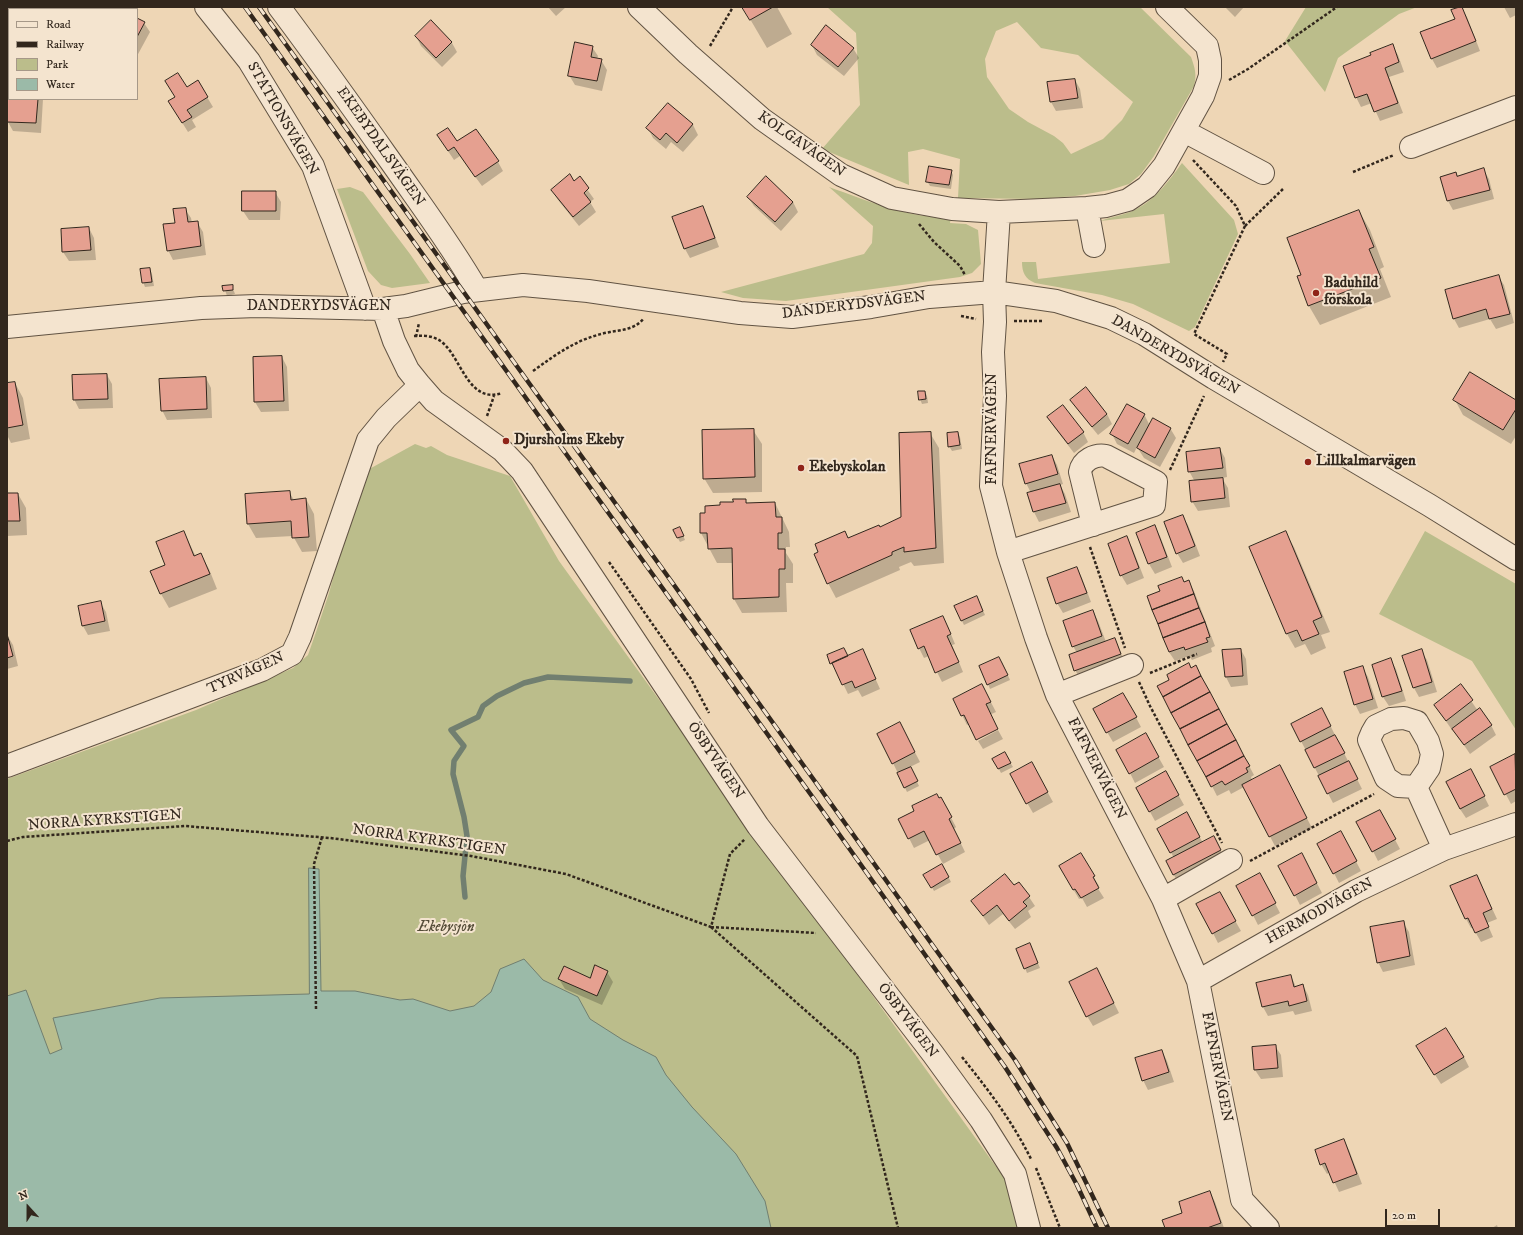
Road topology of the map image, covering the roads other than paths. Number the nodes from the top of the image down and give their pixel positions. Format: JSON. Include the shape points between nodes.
{"nodes":[{"id":1,"x":206,"y":7,"type":"edge"},
{"id":2,"x":278,"y":7,"type":"edge"},
{"id":3,"x":639,"y":7,"type":"edge"},
{"id":4,"x":1167,"y":7,"type":"edge"},
{"id":5,"x":1516,"y":108,"type":"edge"},
{"id":6,"x":1180,"y":136,"type":"junction"},
{"id":7,"x":1411,"y":147,"type":"road end"},
{"id":8,"x":1263,"y":173,"type":"dead end"},
{"id":9,"x":1087,"y":208,"type":"junction"},
{"id":10,"x":999,"y":212,"type":"junction"},
{"id":11,"x":1094,"y":246,"type":"dead end"},
{"id":12,"x":477,"y":290,"type":"junction"},
{"id":13,"x":994,"y":292,"type":"junction"},
{"id":14,"x":374,"y":309,"type":"junction"},
{"id":15,"x":7,"y":327,"type":"edge"},
{"id":16,"x":420,"y":385,"type":"junction"},
{"id":17,"x":1089,"y":526,"type":"junction"},
{"id":18,"x":1008,"y":552,"type":"junction"},
{"id":19,"x":1516,"y":559,"type":"edge"},
{"id":20,"x":1135,"y":671,"type":"road end"},
{"id":21,"x":1057,"y":694,"type":"junction"},
{"id":22,"x":7,"y":766,"type":"edge"},
{"id":23,"x":1416,"y":787,"type":"junction"},
{"id":24,"x":1516,"y":824,"type":"edge"},
{"id":25,"x":1444,"y":848,"type":"junction"},
{"id":26,"x":1231,"y":860,"type":"road end"},
{"id":27,"x":1163,"y":899,"type":"junction"},
{"id":28,"x":1198,"y":981,"type":"junction"},
{"id":29,"x":1029,"y":1228,"type":"edge"},
{"id":30,"x":1268,"y":1228,"type":"edge"}],
"edges":[{"from":1,"to":14,"type":"street","name":"STATIONSVÄGEN","via":[[249,61],[313,166]]},
{"from":2,"to":12,"type":"street","name":"EKEBYDALSVÄGEN","via":[[323,65],[430,217]]},
{"from":3,"to":10,"type":"street","name":"KOLGAVÄGEN","via":[[762,119],[841,175],[899,200],[952,209]]},
{"from":4,"to":6,"type":"street","via":[[1207,46],[1210,60],[1210,76],[1203,96]]},
{"from":5,"to":7,"type":"street"},
{"from":6,"to":8,"type":"street"},
{"from":6,"to":9,"type":"street","via":[[1164,166],[1147,187],[1128,200]]},
{"from":9,"to":10,"type":"street"},
{"from":9,"to":11,"type":"street"},
{"from":10,"to":13,"type":"street"},
{"from":12,"to":13,"type":"street","name":"DANDERYDSVÄGEN","via":[[530,286],[588,291],[740,313],[792,316],[872,307],[929,297]]},
{"from":12,"to":14,"type":"street","name":"DANDERYDSVÄGEN","via":[[406,306]]},
{"from":13,"to":18,"type":"street","name":"FAFNERVÄGEN","via":[[995,396],[991,486]]},
{"from":13,"to":19,"type":"street","name":"DANDERYDSVÄGEN","via":[[1056,301],[1111,318],[1144,334],[1210,384],[1429,505]]},
{"from":14,"to":15,"type":"street","name":"DANDERYDSVÄGEN","via":[[257,306],[201,308]]},
{"from":14,"to":16,"type":"street","name":"ÖSBYVÄGEN","via":[[408,370]]},
{"from":16,"to":22,"type":"street","name":"TYRVÄGEN","via":[[386,418],[368,440],[292,654],[262,670]]},
{"from":16,"to":29,"type":"street","name":"ÖSBYVÄGEN","via":[[434,401],[502,450],[522,472],[758,826],[981,1120],[1015,1174]]},
{"from":17,"to":17,"type":"street","via":[[1080,472],[1088,460],[1101,455],[1106,456],[1156,482],[1154,505]]},
{"from":17,"to":18,"type":"street"},
{"from":18,"to":21,"type":"street","name":"FAFNERVÄGEN"},
{"from":20,"to":21,"type":"street"},
{"from":21,"to":27,"type":"street","name":"FAFNERVÄGEN"},
{"from":23,"to":23,"type":"street","via":[[1398,786],[1386,778],[1369,740],[1376,726],[1391,719],[1404,718],[1417,722],[1432,754],[1429,768]]},
{"from":23,"to":25,"type":"street"},
{"from":24,"to":25,"type":"street","name":"HERMODVÄGEN"},
{"from":25,"to":28,"type":"street","name":"HERMODVÄGEN","via":[[1356,891]]},
{"from":26,"to":27,"type":"street"},
{"from":27,"to":28,"type":"street","name":"FAFNERVÄGEN"},
{"from":28,"to":30,"type":"street","name":"FAFNERVÄGEN","via":[[1242,1200]]}]}
